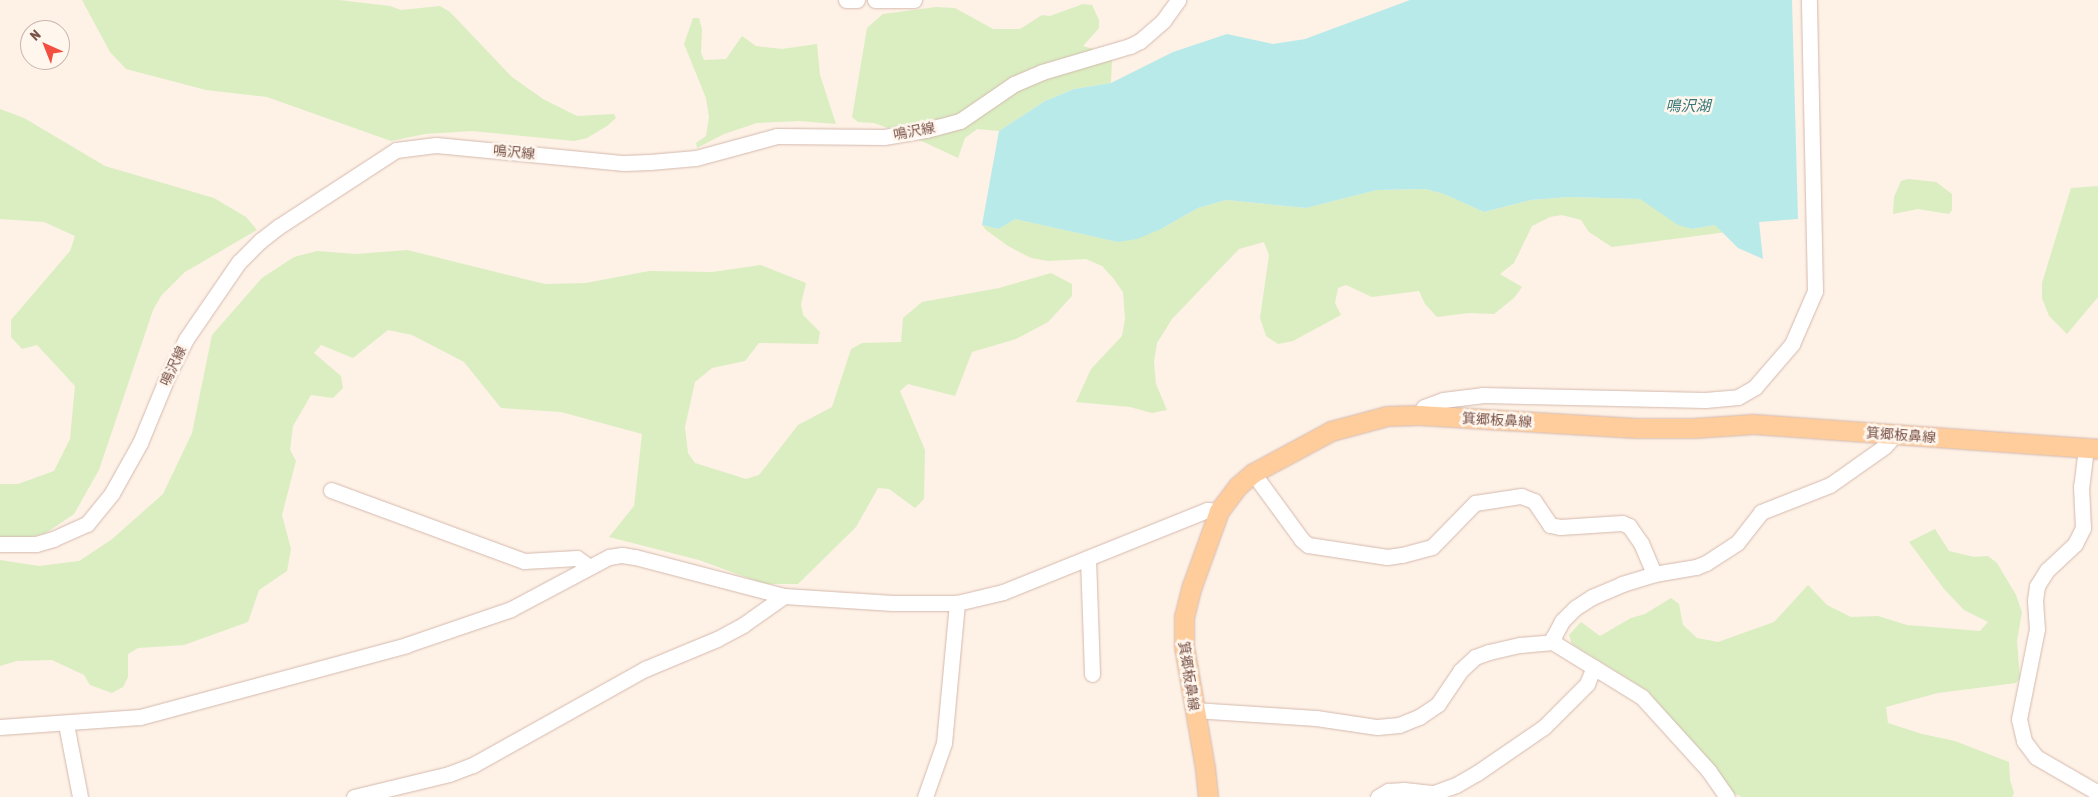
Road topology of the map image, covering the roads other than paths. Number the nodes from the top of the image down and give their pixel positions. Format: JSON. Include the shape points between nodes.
{"nodes":[{"id":1,"x":846,"y":0,"type":"edge"},
{"id":2,"x":857,"y":0,"type":"edge"},
{"id":3,"x":875,"y":0,"type":"edge"},
{"id":4,"x":914,"y":0,"type":"edge"},
{"id":5,"x":1809,"y":0,"type":"edge"},
{"id":6,"x":1172,"y":4,"type":"edge"},
{"id":7,"x":1419,"y":415,"type":"junction"},
{"id":8,"x":1895,"y":435,"type":"junction"},
{"id":9,"x":2092,"y":449,"type":"edge"},
{"id":10,"x":1253,"y":472,"type":"junction"},
{"id":11,"x":331,"y":490,"type":"dead end"},
{"id":12,"x":1220,"y":511,"type":"junction"},
{"id":13,"x":0,"y":544,"type":"edge"},
{"id":14,"x":1088,"y":558,"type":"junction"},
{"id":15,"x":588,"y":566,"type":"junction"},
{"id":16,"x":1654,"y":574,"type":"junction"},
{"id":17,"x":784,"y":596,"type":"junction"},
{"id":18,"x":957,"y":603,"type":"junction"},
{"id":19,"x":1553,"y":642,"type":"junction"},
{"id":20,"x":1594,"y":667,"type":"junction"},
{"id":21,"x":1092,"y":674,"type":"dead end"},
{"id":22,"x":1194,"y":710,"type":"junction"},
{"id":23,"x":66,"y":724,"type":"junction"},
{"id":24,"x":0,"y":727,"type":"edge"},
{"id":25,"x":2098,"y":793,"type":"edge"},
{"id":26,"x":80,"y":797,"type":"edge"},
{"id":27,"x":354,"y":797,"type":"edge"},
{"id":28,"x":924,"y":797,"type":"edge"},
{"id":29,"x":1208,"y":797,"type":"edge"},
{"id":30,"x":1378,"y":797,"type":"edge"},
{"id":31,"x":1727,"y":797,"type":"edge"}],
"edges":[{"from":1,"to":2,"type":"street"},
{"from":3,"to":4,"type":"street"},
{"from":5,"to":7,"type":"street","via":[[1815,291],[1792,344],[1755,387],[1738,397],[1705,400],[1482,395],[1443,400],[1424,407]]},
{"from":6,"to":13,"type":"street","name":"鳴沢線","via":[[1162,21],[1140,41],[1042,72],[1014,84],[960,121],[926,130],[884,137],[777,136],[696,158],[650,162],[436,145],[396,150],[278,227],[239,262],[186,339],[140,443],[102,508],[87,524],[36,544]]},
{"from":7,"to":8,"type":"main road","name":"箕郷板鼻線","via":[[1637,428],[1753,424]]},
{"from":7,"to":10,"type":"main road","name":"箕郷板鼻線","via":[[1387,416],[1331,431]]},
{"from":8,"to":9,"type":"main road","name":"箕郷板鼻線"},
{"from":8,"to":16,"type":"street","via":[[1830,486],[1761,512],[1737,543],[1706,563]]},
{"from":9,"to":25,"type":"street","via":[[2081,486],[2083,528],[2075,544],[2047,570],[2037,586],[2037,629],[2019,719],[2024,741],[2036,757]]},
{"from":10,"to":12,"type":"main road","name":"箕郷板鼻線","via":[[1233,491]]},
{"from":10,"to":16,"type":"street","via":[[1308,545],[1386,557],[1402,555],[1432,548],[1475,502],[1521,496],[1534,501],[1550,525],[1622,523],[1629,526],[1641,543]]},
{"from":11,"to":15,"type":"street","via":[[524,561],[577,558]]},
{"from":12,"to":14,"type":"street","via":[[1207,510]]},
{"from":12,"to":22,"type":"main road","name":"箕郷板鼻線","via":[[1184,616],[1184,646]]},
{"from":14,"to":18,"type":"street","via":[[1003,592]]},
{"from":14,"to":21,"type":"street"},
{"from":15,"to":17,"type":"street","via":[[608,556],[622,555]]},
{"from":15,"to":23,"type":"street","via":[[511,609],[406,645],[140,718]]},
{"from":16,"to":19,"type":"street","via":[[1622,584],[1575,608],[1562,621]]},
{"from":17,"to":18,"type":"street","via":[[911,604]]},
{"from":17,"to":27,"type":"street","via":[[743,625],[645,669],[473,765]]},
{"from":18,"to":28,"type":"street","via":[[944,743]]},
{"from":19,"to":20,"type":"street"},
{"from":19,"to":22,"type":"street","via":[[1512,647],[1475,657],[1460,671],[1438,704],[1399,725],[1377,727],[1316,718]]},
{"from":20,"to":30,"type":"street","via":[[1587,684],[1544,727],[1477,773],[1434,793],[1388,791]]},
{"from":20,"to":31,"type":"street","via":[[1642,697],[1709,771]]},
{"from":22,"to":29,"type":"main road","name":"箕郷板鼻線"},
{"from":23,"to":24,"type":"street"},
{"from":23,"to":26,"type":"street"}]}
